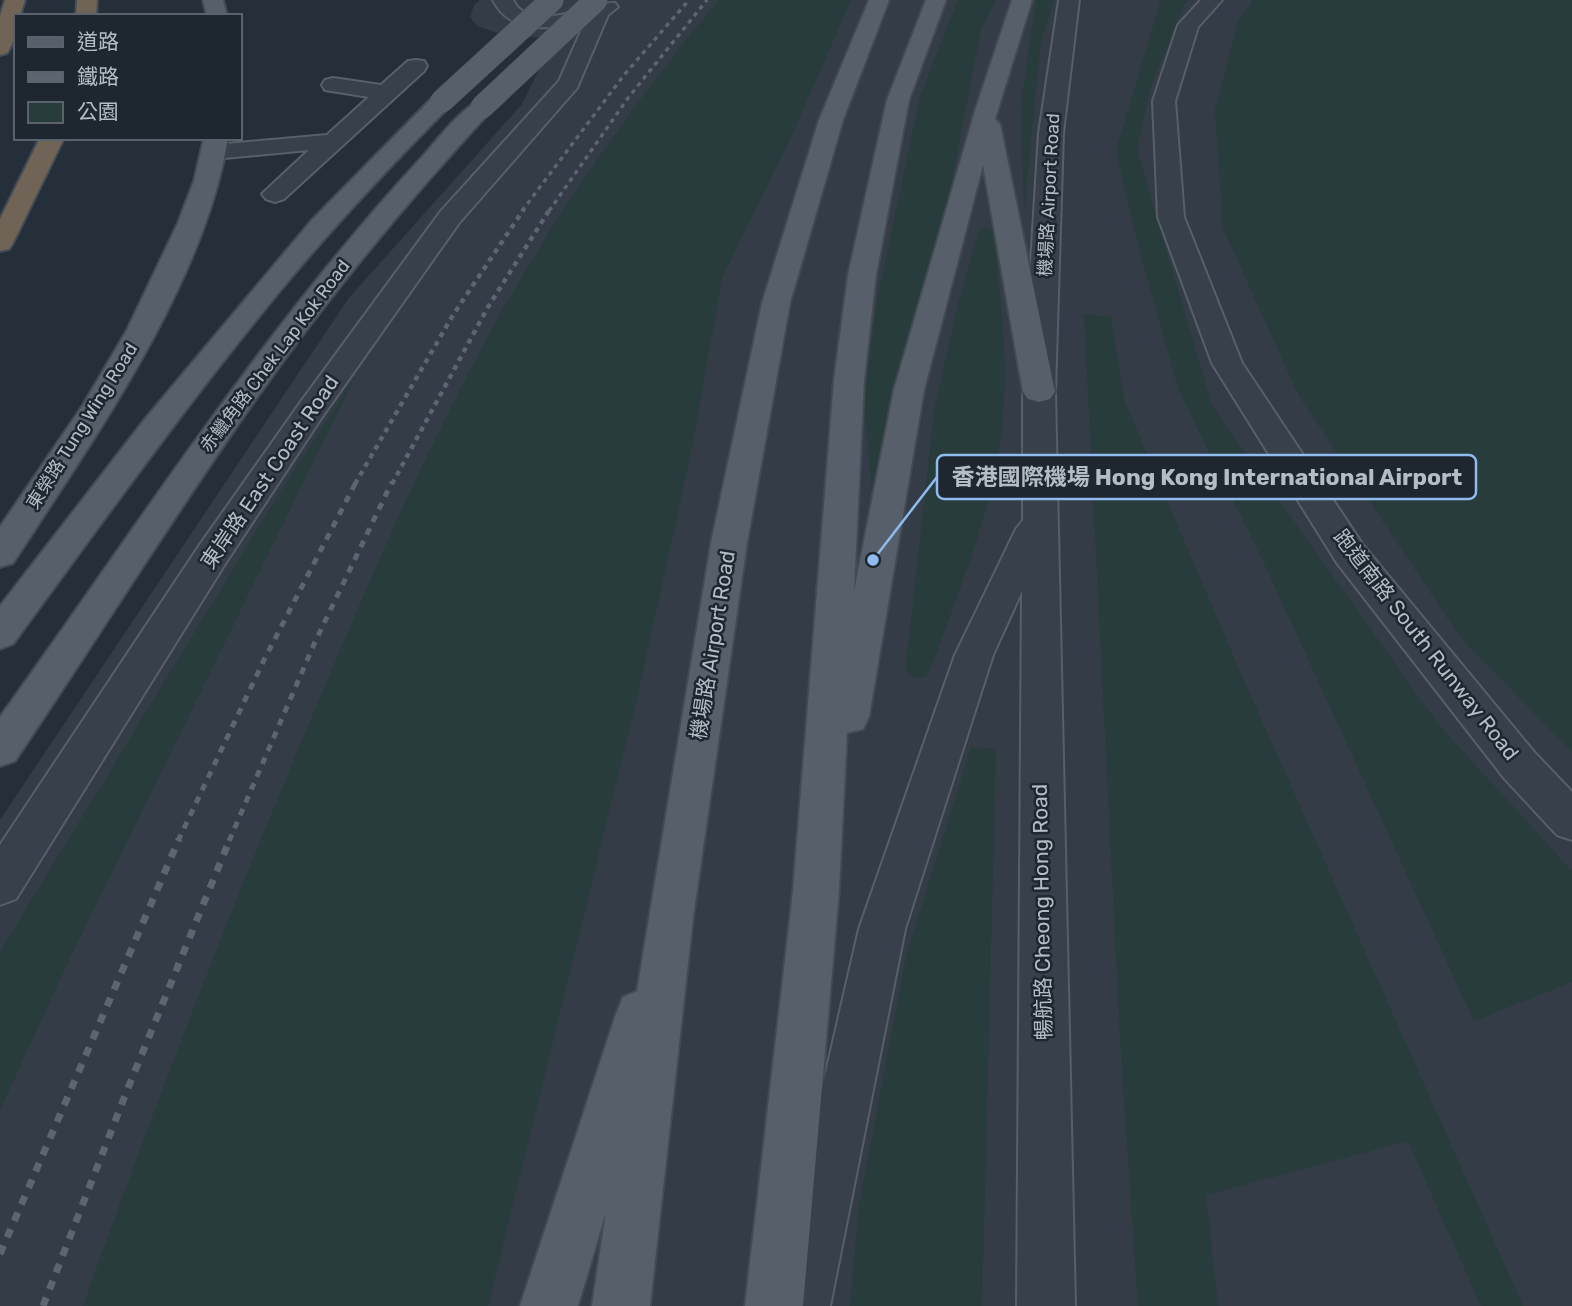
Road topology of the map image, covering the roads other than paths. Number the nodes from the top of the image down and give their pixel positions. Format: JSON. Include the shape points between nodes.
{"nodes":[{"id":1,"x":15,"y":0,"type":"edge"},
{"id":2,"x":878,"y":0,"type":"edge"},
{"id":3,"x":936,"y":0,"type":"edge"},
{"id":4,"x":1023,"y":0,"type":"edge"},
{"id":5,"x":1069,"y":0,"type":"edge"},
{"id":6,"x":1212,"y":0,"type":"edge"},
{"id":7,"x":497,"y":1,"type":"edge"},
{"id":8,"x":610,"y":6,"type":"edge"},
{"id":9,"x":554,"y":10,"type":"edge"},
{"id":10,"x":0,"y":49,"type":"edge"},
{"id":11,"x":584,"y":52,"type":"junction"},
{"id":12,"x":416,"y":66,"type":"dead end"},
{"id":13,"x":569,"y":83,"type":"junction"},
{"id":14,"x":333,"y":85,"type":"dead end"},
{"id":15,"x":387,"y":93,"type":"junction"},
{"id":16,"x":986,"y":111,"type":"junction"},
{"id":17,"x":51,"y":140,"type":"edge"},
{"id":18,"x":334,"y":141,"type":"junction"},
{"id":19,"x":215,"y":145,"type":"edge"},
{"id":20,"x":275,"y":194,"type":"dead end"},
{"id":21,"x":0,"y":243,"type":"edge"},
{"id":22,"x":1039,"y":392,"type":"junction"},
{"id":23,"x":1038,"y":517,"type":"junction"},
{"id":24,"x":0,"y":554,"type":"edge"},
{"id":25,"x":0,"y":634,"type":"edge"},
{"id":26,"x":0,"y":749,"type":"edge"},
{"id":27,"x":1572,"y":821,"type":"edge"},
{"id":28,"x":0,"y":884,"type":"edge"},
{"id":29,"x":816,"y":891,"type":"junction"},
{"id":30,"x":670,"y":918,"type":"junction"},
{"id":31,"x":549,"y":1306,"type":"edge"},
{"id":32,"x":621,"y":1306,"type":"edge"},
{"id":33,"x":774,"y":1306,"type":"edge"},
{"id":34,"x":802,"y":1306,"type":"edge"},
{"id":35,"x":1046,"y":1306,"type":"edge"}],
"edges":[{"from":1,"to":10,"type":"highway"},
{"from":2,"to":30,"type":"main road","name":"機場路 Airport Road","via":[[831,120],[776,303],[729,543]]},
{"from":3,"to":29,"type":"main road","via":[[898,100],[862,275],[849,380]]},
{"from":4,"to":16,"type":"main road"},
{"from":5,"to":22,"type":"street","name":"機場路 Airport Road","via":[[1051,133]]},
{"from":6,"to":27,"type":"street","name":"跑道南路 South Runway Road","via":[[1188,25],[1164,101],[1171,217],[1227,363],[1350,555],[1519,765]]},
{"from":7,"to":9,"type":"street","via":[[519,16]]},
{"from":8,"to":9,"type":"street"},
{"from":8,"to":11,"type":"street","name":"東岸路 East Coast Road","via":[[591,28]]},
{"from":8,"to":11,"type":"street","name":"東岸路 East Coast Road","via":[[600,43]]},
{"from":8,"to":26,"type":"main road","name":"赤鱲角路 Chek Lap Kok Road","bridge":true,"via":[[482,107],[334,275],[244,393]]},
{"from":9,"to":13,"type":"street"},
{"from":9,"to":25,"type":"main road","bridge":true,"via":[[442,101],[390,151],[277,276]]},
{"from":11,"to":13,"type":"street","name":"東岸路 East Coast Road"},
{"from":12,"to":15,"type":"street"},
{"from":13,"to":28,"type":"street","name":"東岸路 East Coast Road","via":[[450,217],[318,399]]},
{"from":14,"to":15,"type":"street"},
{"from":15,"to":18,"type":"street"},
{"from":16,"to":22,"type":"main road"},
{"from":16,"to":29,"type":"main road","via":[[909,390]]},
{"from":17,"to":21,"type":"highway"},
{"from":18,"to":19,"type":"street"},
{"from":18,"to":20,"type":"street"},
{"from":19,"to":24,"type":"main road","name":"東榮路 Tung Wing Road","via":[[183,244],[126,359]]},
{"from":22,"to":23,"type":"street","name":"機場路 Airport Road"},
{"from":23,"to":34,"type":"street","via":[[974,655],[882,929]]},
{"from":23,"to":35,"type":"street","name":"暢航路 Cheong Hong Road"},
{"from":29,"to":33,"type":"main road"},
{"from":30,"to":31,"type":"main road"},
{"from":30,"to":32,"type":"main road","name":"機場路 Airport Road"}]}
